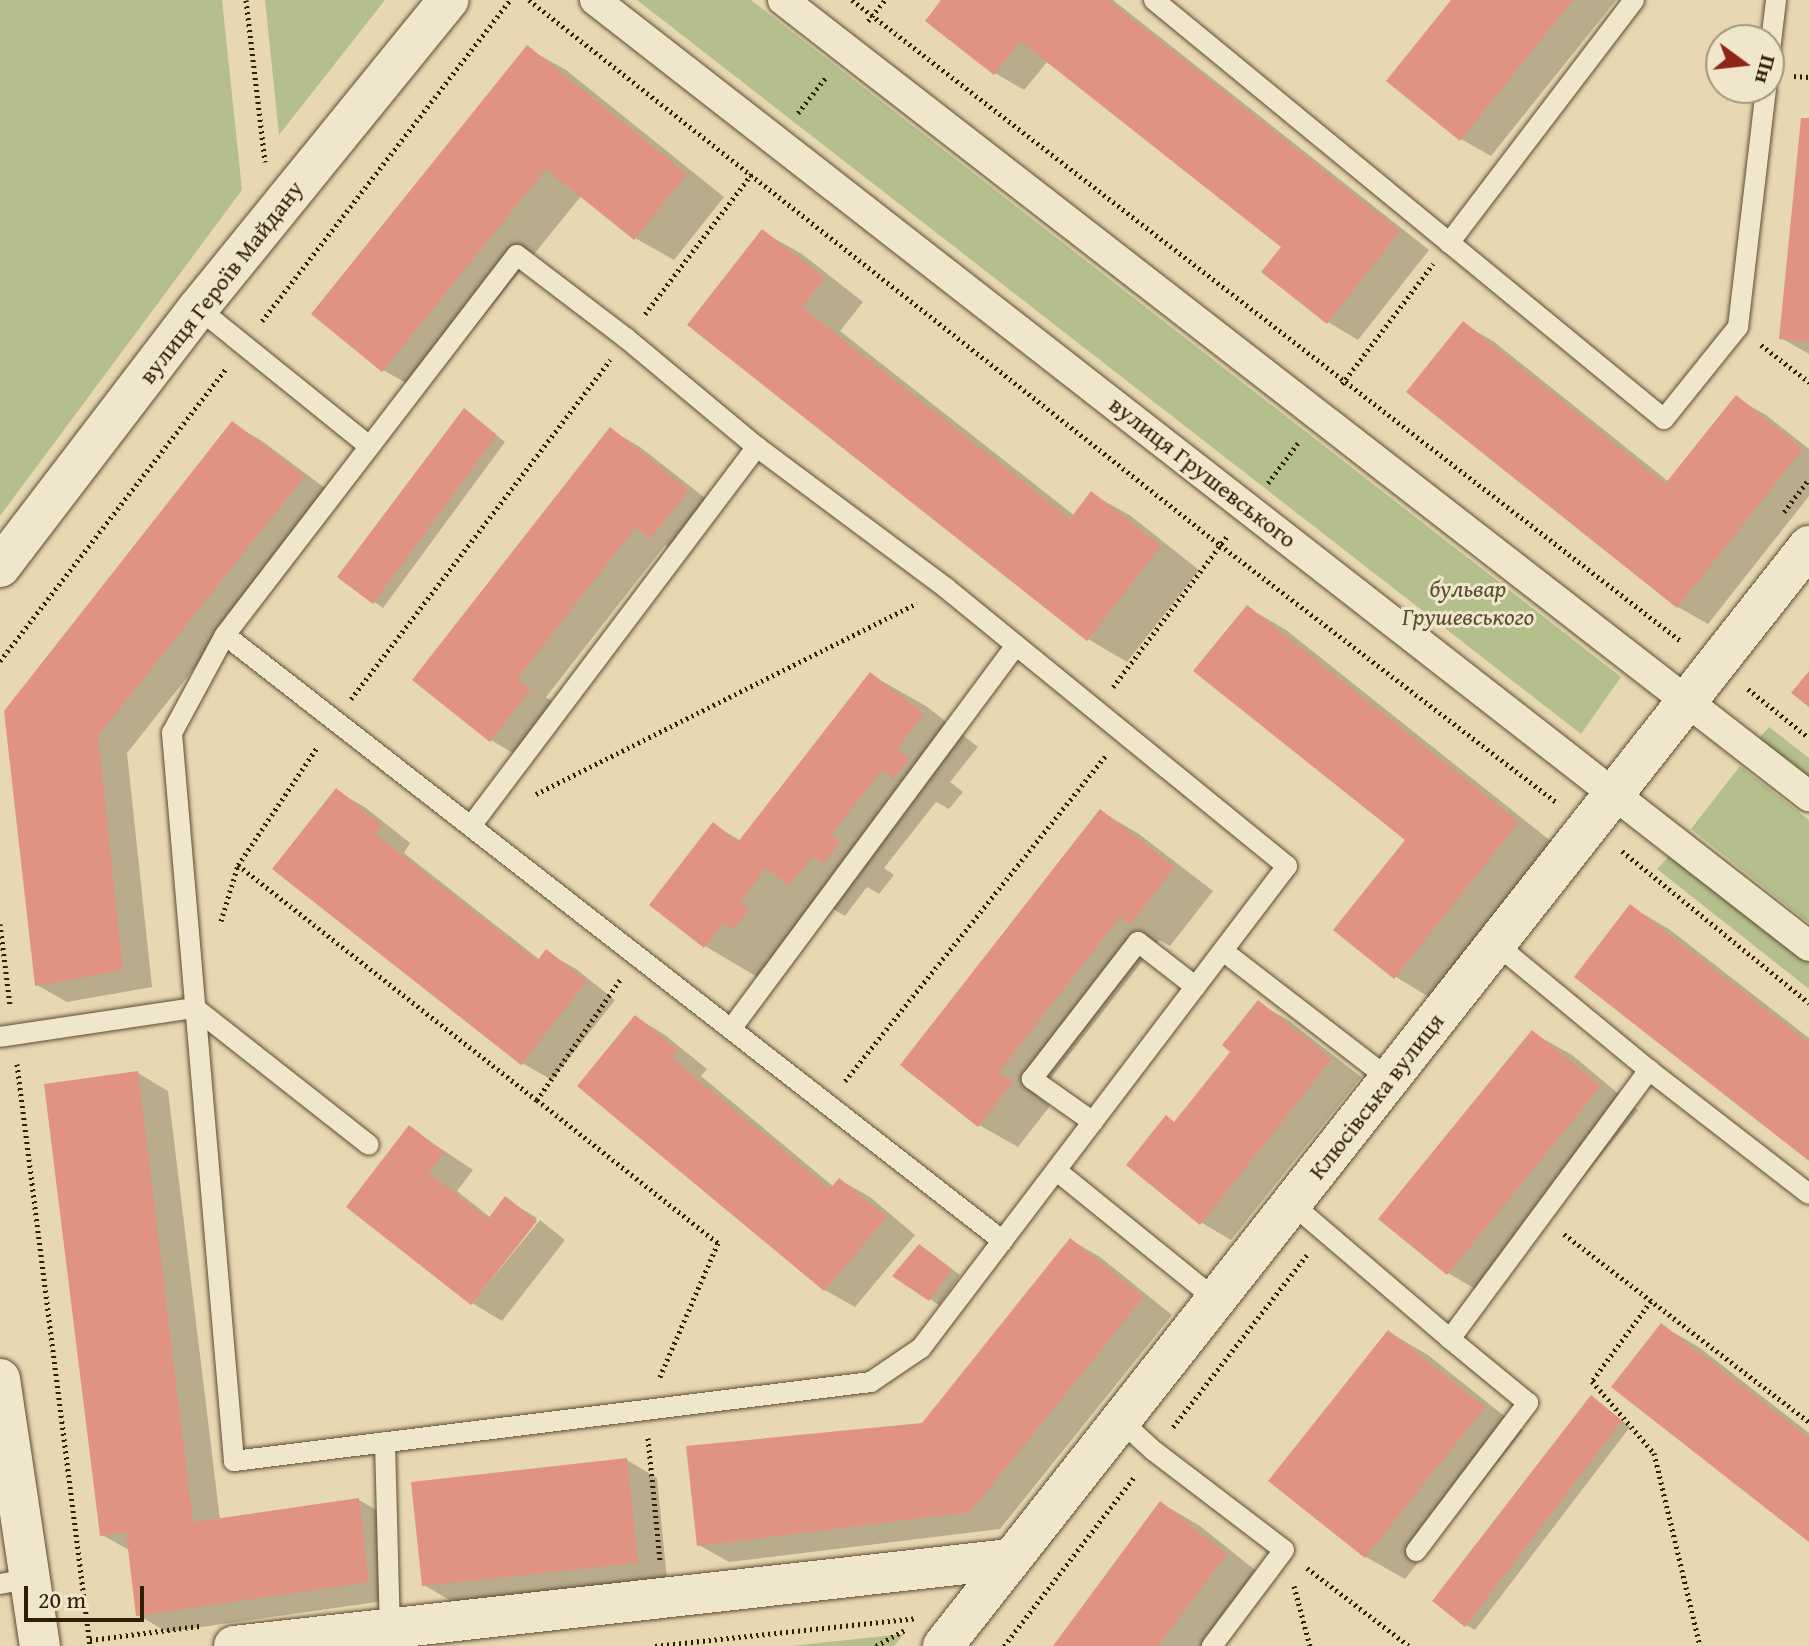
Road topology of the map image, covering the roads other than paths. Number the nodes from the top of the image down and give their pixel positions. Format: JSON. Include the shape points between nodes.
{"nodes":[{"id":1,"x":448,"y":0,"type":"edge"},
{"id":2,"x":595,"y":0,"type":"edge"},
{"id":3,"x":783,"y":0,"type":"edge"},
{"id":4,"x":1154,"y":0,"type":"edge"},
{"id":5,"x":1634,"y":0,"type":"edge"},
{"id":6,"x":1776,"y":0,"type":"edge"},
{"id":7,"x":1773,"y":24,"type":"edge"},
{"id":8,"x":1764,"y":104,"type":"edge"},
{"id":9,"x":1449,"y":243,"type":"junction"},
{"id":10,"x":198,"y":308,"type":"junction"},
{"id":11,"x":369,"y":446,"type":"junction"},
{"id":12,"x":757,"y":447,"type":"junction"},
{"id":13,"x":1806,"y":556,"type":"edge"},
{"id":14,"x":0,"y":567,"type":"edge"},
{"id":15,"x":225,"y":635,"type":"junction"},
{"id":16,"x":1016,"y":645,"type":"junction"},
{"id":17,"x":1687,"y":700,"type":"junction"},
{"id":18,"x":1615,"y":795,"type":"junction"},
{"id":19,"x":1809,"y":796,"type":"edge"},
{"id":20,"x":471,"y":826,"type":"junction"},
{"id":21,"x":1496,"y":944,"type":"junction"},
{"id":22,"x":1809,"y":946,"type":"edge"},
{"id":23,"x":1223,"y":951,"type":"junction"},
{"id":24,"x":1196,"y":987,"type":"junction"},
{"id":25,"x":195,"y":1008,"type":"junction"},
{"id":26,"x":731,"y":1029,"type":"junction"},
{"id":27,"x":7,"y":1036,"type":"edge"},
{"id":28,"x":1649,"y":1070,"type":"junction"},
{"id":29,"x":1389,"y":1079,"type":"junction"},
{"id":30,"x":1093,"y":1122,"type":"junction"},
{"id":31,"x":369,"y":1145,"type":"dead end"},
{"id":32,"x":1057,"y":1171,"type":"junction"},
{"id":33,"x":1809,"y":1194,"type":"edge"},
{"id":34,"x":1291,"y":1203,"type":"junction"},
{"id":35,"x":1003,"y":1241,"type":"junction"},
{"id":36,"x":1215,"y":1299,"type":"junction"},
{"id":37,"x":1450,"y":1339,"type":"junction"},
{"id":38,"x":0,"y":1379,"type":"edge"},
{"id":39,"x":1120,"y":1420,"type":"junction"},
{"id":40,"x":385,"y":1442,"type":"junction"},
{"id":41,"x":1416,"y":1551,"type":"dead end"},
{"id":42,"x":1010,"y":1559,"type":"junction"},
{"id":43,"x":15,"y":1582,"type":"edge"},
{"id":44,"x":390,"y":1629,"type":"junction"},
{"id":45,"x":40,"y":1646,"type":"edge"},
{"id":46,"x":234,"y":1646,"type":"edge"},
{"id":47,"x":943,"y":1646,"type":"edge"},
{"id":48,"x":1212,"y":1646,"type":"edge"}],
"edges":[{"from":1,"to":10,"type":"street","name":"вулиця Героїв Майдану"},
{"from":2,"to":18,"type":"street","name":"вулиця Грушевського"},
{"from":3,"to":17,"type":"street"},
{"from":4,"to":9,"type":"lane"},
{"from":5,"to":9,"type":"lane"},
{"from":6,"to":7,"type":"lane"},
{"from":8,"to":9,"type":"lane","via":[[1738,327],[1664,419]]},
{"from":10,"to":11,"type":"lane"},
{"from":10,"to":14,"type":"street","name":"вулиця Героїв Майдану"},
{"from":11,"to":12,"type":"lane","via":[[517,255]]},
{"from":11,"to":15,"type":"lane"},
{"from":12,"to":16,"type":"lane"},
{"from":12,"to":20,"type":"lane"},
{"from":13,"to":17,"type":"street","name":"Клюсівська вулиця"},
{"from":15,"to":20,"type":"lane"},
{"from":15,"to":25,"type":"lane","via":[[172,733]]},
{"from":16,"to":23,"type":"lane","via":[[1287,866]]},
{"from":16,"to":26,"type":"lane"},
{"from":17,"to":18,"type":"street","name":"Клюсівська вулиця"},
{"from":17,"to":19,"type":"street"},
{"from":18,"to":21,"type":"street","name":"Клюсівська вулиця"},
{"from":18,"to":22,"type":"street","name":"вулиця Грушевського"},
{"from":20,"to":26,"type":"lane"},
{"from":21,"to":28,"type":"lane"},
{"from":21,"to":29,"type":"street","name":"Клюсівська вулиця"},
{"from":23,"to":24,"type":"lane"},
{"from":23,"to":29,"type":"lane"},
{"from":24,"to":30,"type":"lane"},
{"from":24,"to":30,"type":"lane","via":[[1138,942],[1032,1079]]},
{"from":25,"to":27,"type":"lane"},
{"from":25,"to":31,"type":"lane"},
{"from":25,"to":40,"type":"lane","via":[[234,1461]]},
{"from":26,"to":35,"type":"lane"},
{"from":28,"to":33,"type":"lane"},
{"from":28,"to":37,"type":"lane"},
{"from":29,"to":34,"type":"street","name":"Клюсівська вулиця"},
{"from":30,"to":32,"type":"lane"},
{"from":32,"to":35,"type":"lane"},
{"from":32,"to":36,"type":"lane"},
{"from":34,"to":36,"type":"street","name":"Клюсівська вулиця"},
{"from":34,"to":37,"type":"lane"},
{"from":35,"to":40,"type":"lane","via":[[921,1348],[871,1382]]},
{"from":36,"to":39,"type":"street","name":"Клюсівська вулиця"},
{"from":37,"to":41,"type":"lane","via":[[1528,1403]]},
{"from":38,"to":43,"type":"street"},
{"from":39,"to":42,"type":"street","name":"Клюсівська вулиця"},
{"from":39,"to":48,"type":"lane","via":[[1284,1550]]},
{"from":40,"to":44,"type":"lane"},
{"from":42,"to":44,"type":"street"},
{"from":42,"to":47,"type":"street","name":"Клюсівська вулиця"},
{"from":43,"to":45,"type":"street"},
{"from":44,"to":46,"type":"street"}]}
